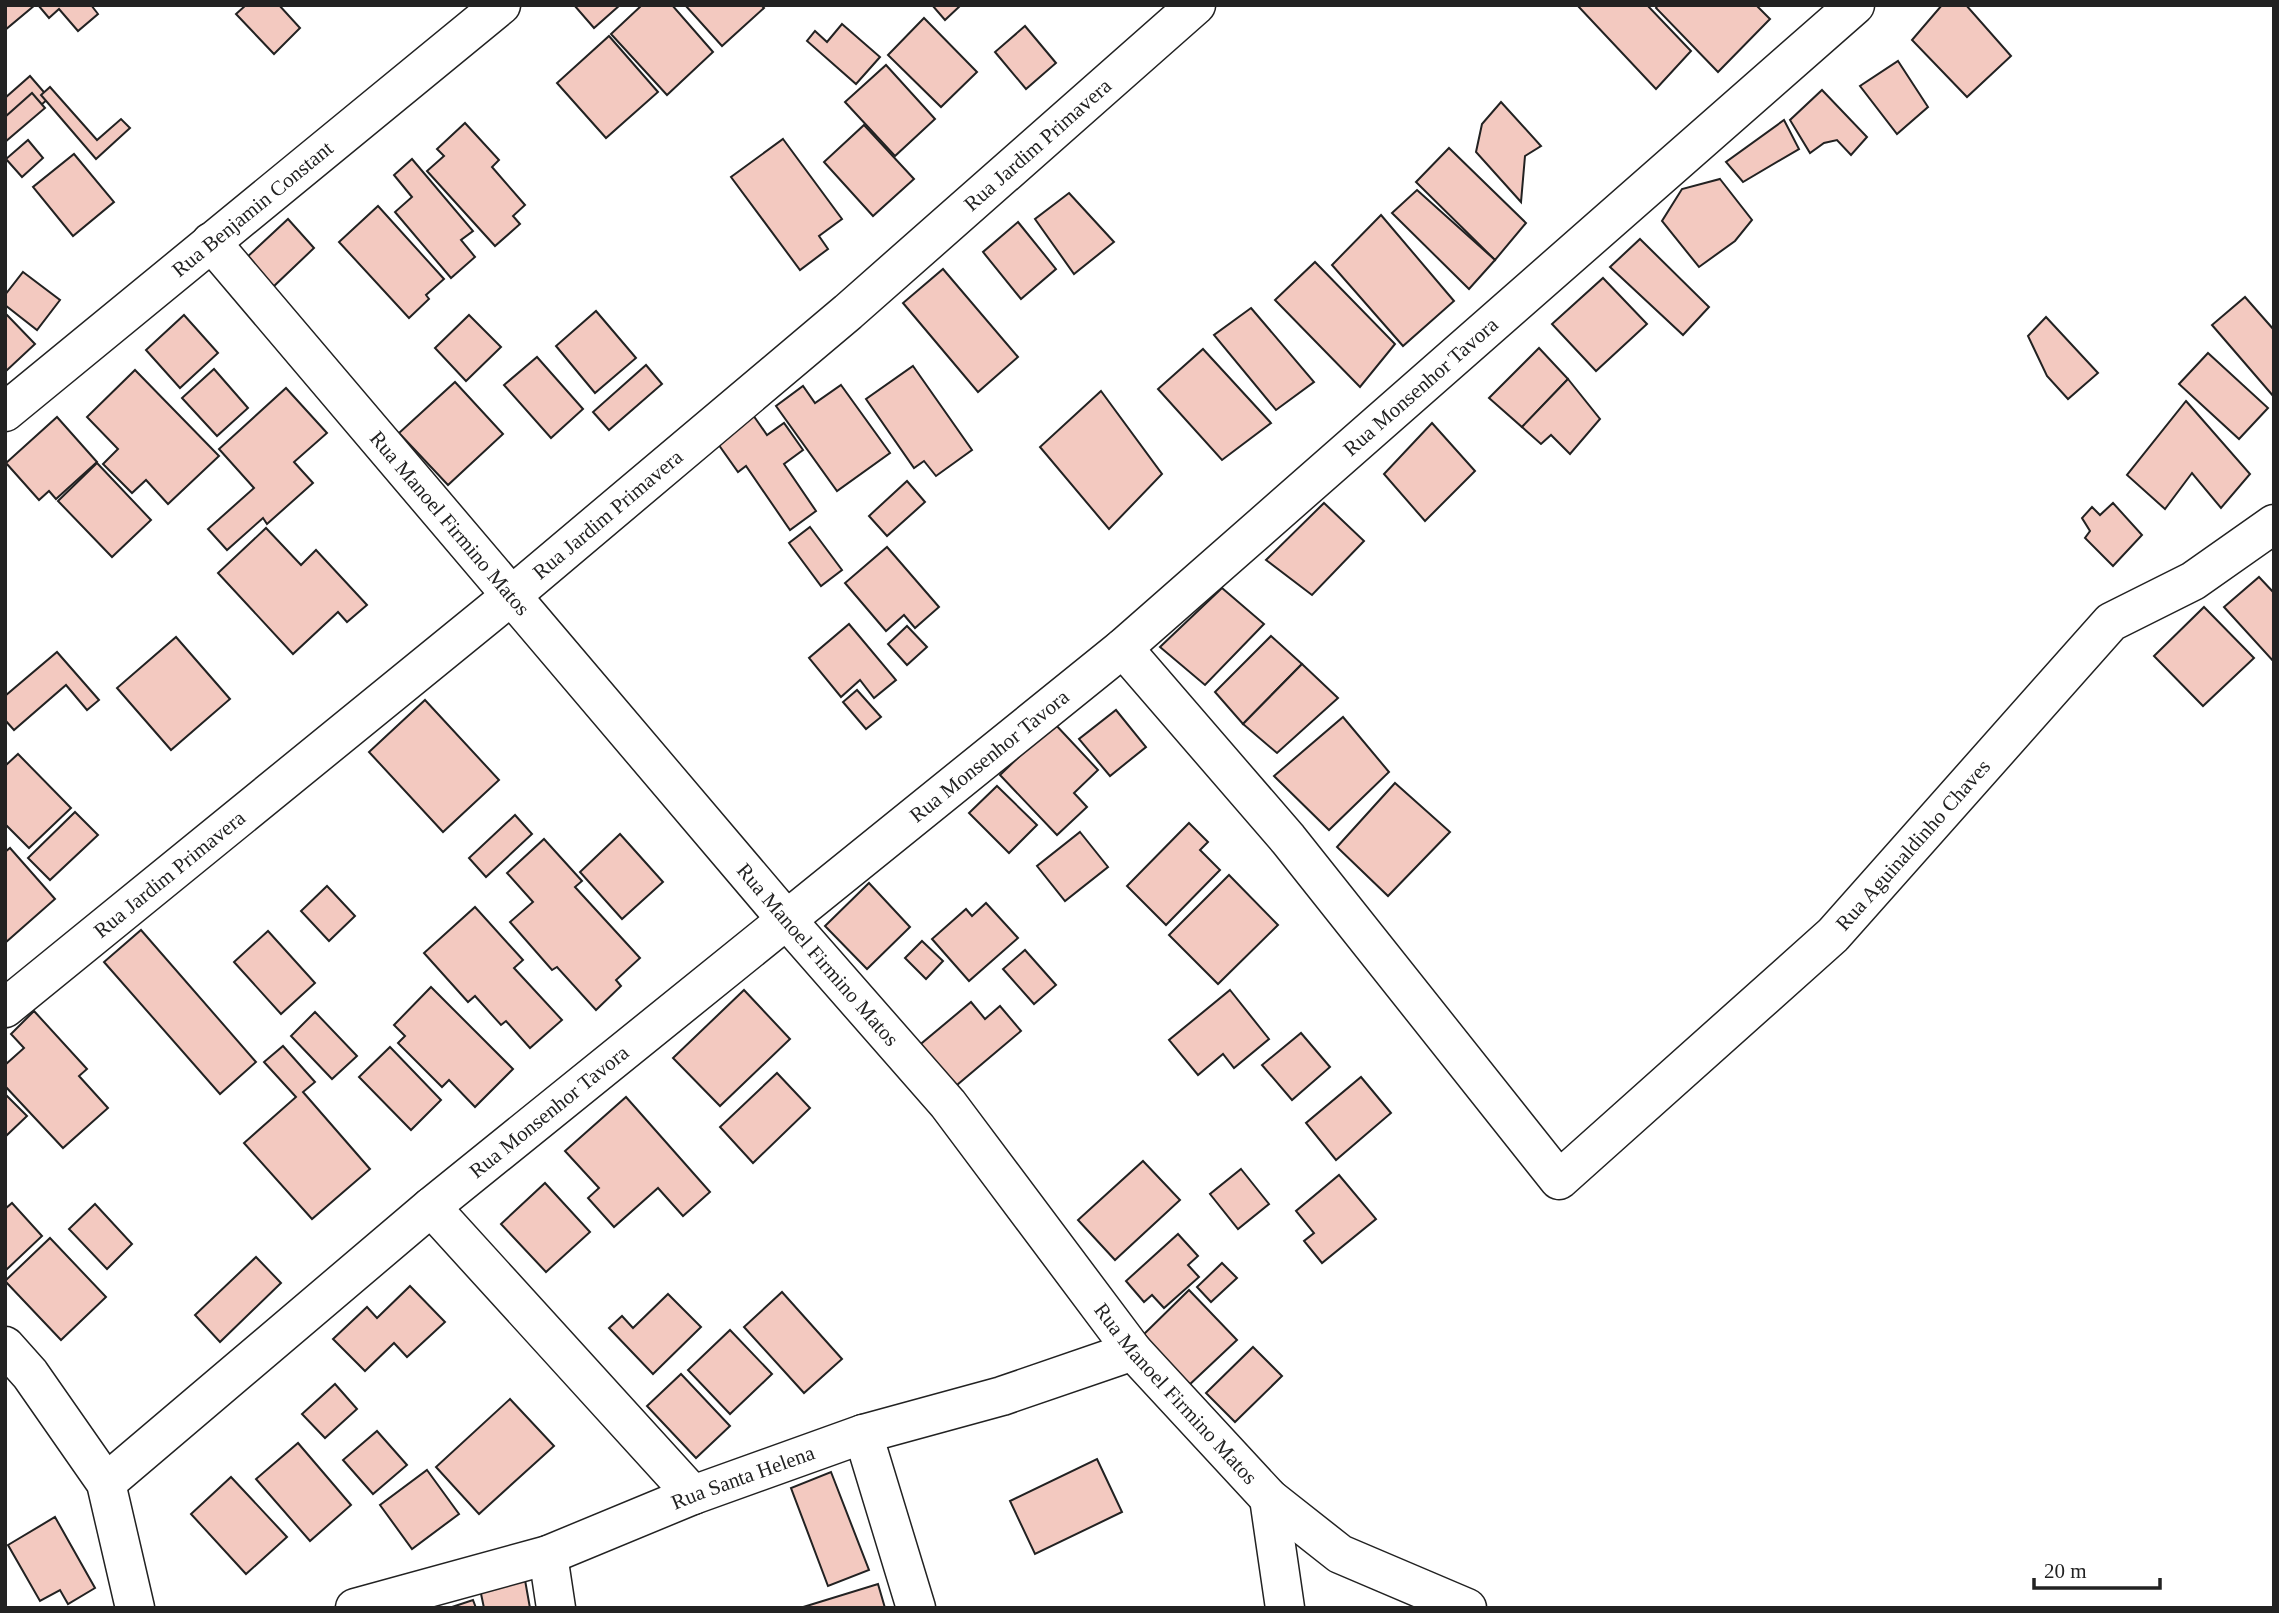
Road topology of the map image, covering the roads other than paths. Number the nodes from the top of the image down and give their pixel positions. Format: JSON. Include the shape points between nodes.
{"nodes":[{"id":1,"x":501,"y":5,"type":"edge"},
{"id":2,"x":1196,"y":5,"type":"edge"},
{"id":3,"x":1855,"y":5,"type":"edge"},
{"id":4,"x":211,"y":242,"type":"junction"},
{"id":5,"x":5,"y":412,"type":"edge"},
{"id":6,"x":2274,"y":524,"type":"edge"},
{"id":7,"x":511,"y":596,"type":"junction"},
{"id":8,"x":1123,"y":648,"type":"junction"},
{"id":9,"x":785,"y":918,"type":"junction"},
{"id":10,"x":5,"y":1008,"type":"edge"},
{"id":11,"x":431,"y":1208,"type":"junction"},
{"id":12,"x":5,"y":1346,"type":"edge"},
{"id":13,"x":1133,"y":1350,"type":"junction"},
{"id":14,"x":863,"y":1434,"type":"junction"},
{"id":15,"x":106,"y":1483,"type":"junction"},
{"id":16,"x":693,"y":1495,"type":"junction"},
{"id":17,"x":1269,"y":1498,"type":"junction"},
{"id":18,"x":548,"y":1555,"type":"junction"},
{"id":19,"x":135,"y":1608,"type":"edge"},
{"id":20,"x":355,"y":1608,"type":"edge"},
{"id":21,"x":556,"y":1608,"type":"edge"},
{"id":22,"x":916,"y":1608,"type":"edge"},
{"id":23,"x":1285,"y":1608,"type":"edge"},
{"id":24,"x":1467,"y":1608,"type":"edge"}],
"edges":[{"from":1,"to":4,"type":"street","name":"Rua Benjamin Constant"},
{"from":2,"to":7,"type":"street","name":"Rua Jardim Primavera","via":[[848,312]]},
{"from":3,"to":8,"type":"street","name":"Rua Monsenhor Tavora"},
{"from":4,"to":5,"type":"street","name":"Rua Benjamin Constant"},
{"from":4,"to":7,"type":"street","name":"Rua Manoel Firmino Matos"},
{"from":6,"to":8,"type":"street","name":"Rua Aguinaldinho Chaves","via":[[2193,581],[2111,622],[1833,935],[1559,1180],[1288,839]]},
{"from":7,"to":9,"type":"street","name":"Rua Manoel Firmino Matos"},
{"from":7,"to":10,"type":"street","name":"Rua Jardim Primavera"},
{"from":8,"to":9,"type":"street","name":"Rua Monsenhor Tavora"},
{"from":9,"to":11,"type":"street","name":"Rua Monsenhor Tavora"},
{"from":9,"to":13,"type":"street","name":"Rua Manoel Firmino Matos","via":[[948,1104]]},
{"from":11,"to":15,"type":"street","name":"Rua Monsenhor Tavora"},
{"from":11,"to":16,"type":"street"},
{"from":12,"to":15,"type":"street","via":[[30,1374]]},
{"from":13,"to":14,"type":"street","name":"Rua Santa Helena","via":[[1002,1396]]},
{"from":13,"to":17,"type":"street","name":"Rua Manoel Firmino Matos"},
{"from":14,"to":16,"type":"street","name":"Rua Santa Helena"},
{"from":14,"to":22,"type":"street"},
{"from":15,"to":19,"type":"street"},
{"from":16,"to":18,"type":"street","name":"Rua Santa Helena"},
{"from":17,"to":23,"type":"street"},
{"from":17,"to":24,"type":"street","name":"Rua Manoel Firmino Matos","via":[[1340,1554]]},
{"from":18,"to":20,"type":"street","name":"Rua Santa Helena"},
{"from":18,"to":21,"type":"street"}]}
